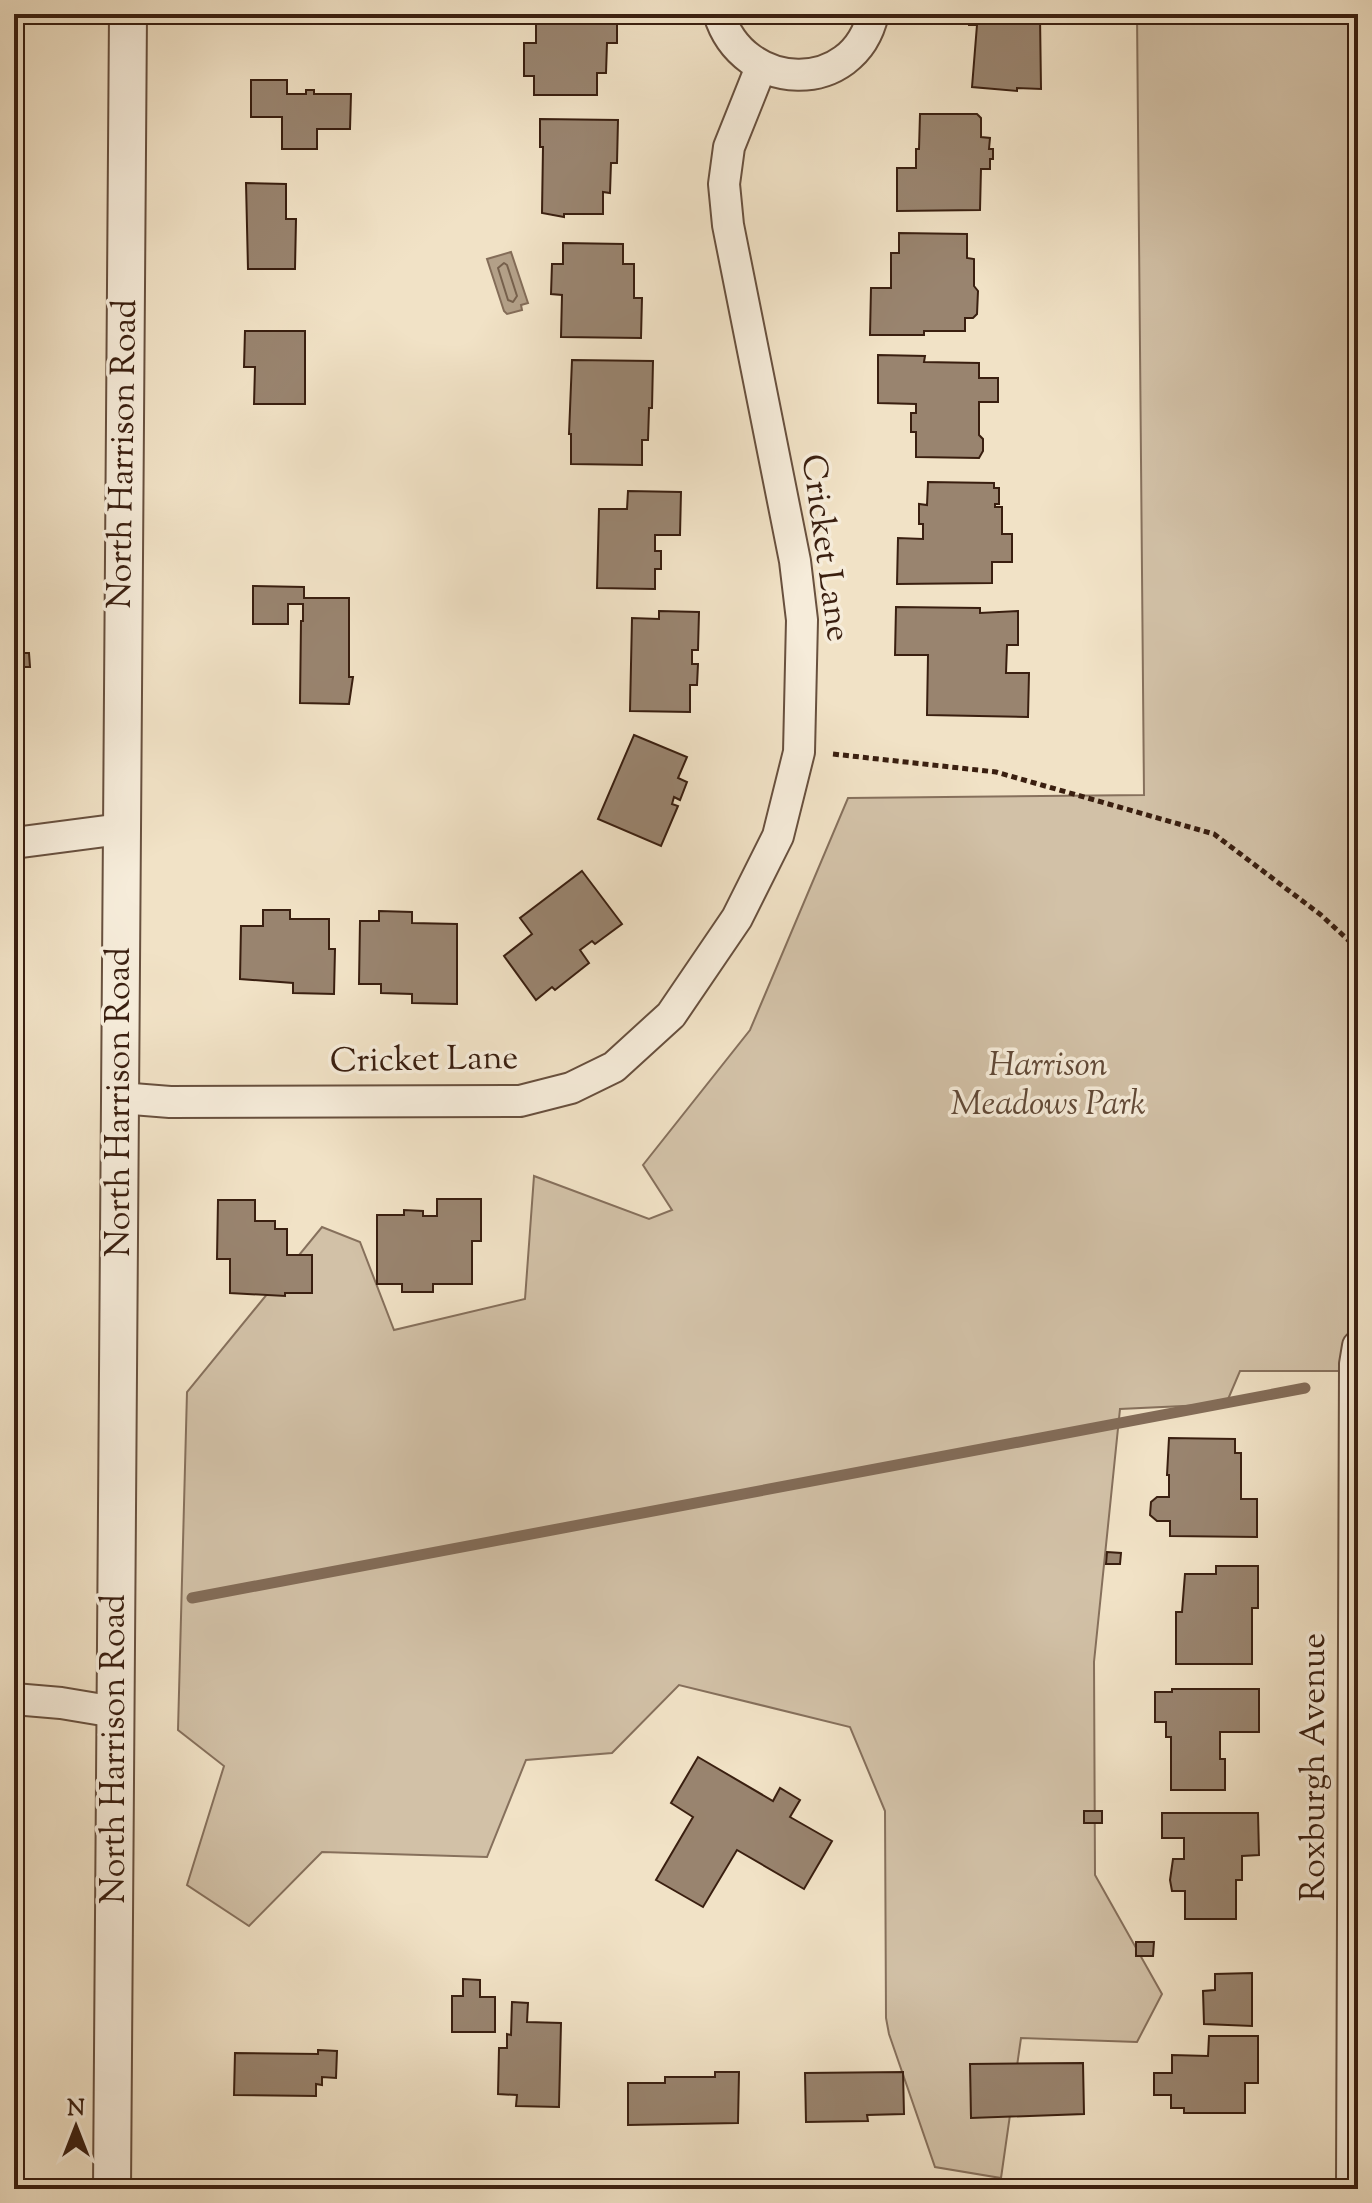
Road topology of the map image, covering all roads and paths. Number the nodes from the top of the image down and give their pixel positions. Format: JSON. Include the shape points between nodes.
{"nodes":[{"id":1,"x":128,"y":14,"type":"edge"},
{"id":2,"x":719,"y":14,"type":"edge"},
{"id":3,"x":873,"y":14,"type":"edge"},
{"id":4,"x":761,"y":67,"type":"junction"},
{"id":5,"x":799,"y":752,"type":"junction"},
{"id":6,"x":121,"y":829,"type":"junction"},
{"id":7,"x":14,"y":843,"type":"edge"},
{"id":8,"x":1358,"y":949,"type":"edge"},
{"id":9,"x":120,"y":1098,"type":"junction"},
{"id":10,"x":1358,"y":1346,"type":"edge"},
{"id":11,"x":14,"y":1699,"type":"edge"},
{"id":12,"x":115,"y":1712,"type":"junction"},
{"id":13,"x":112,"y":2189,"type":"edge"},
{"id":14,"x":1352,"y":2189,"type":"edge"}],
"edges":[{"from":1,"to":6,"type":"street","name":"North Harrison Road"},
{"from":2,"to":4,"type":"street","via":[[739,52]]},
{"from":3,"to":4,"type":"street","via":[[857,48],[837,65],[812,74],[786,75]]},
{"from":4,"to":5,"type":"street","name":"Cricket Lane","via":[[729,147],[724,184],[795,561],[802,620]]},
{"from":5,"to":8,"type":"path","via":[[996,772],[1214,834]]},
{"from":5,"to":9,"type":"street","name":"Cricket Lane","via":[[778,836],[737,918],[671,1015],[614,1067],[571,1088],[520,1101]]},
{"from":6,"to":7,"type":"street"},
{"from":6,"to":9,"type":"street","name":"North Harrison Road"},
{"from":9,"to":12,"type":"street","name":"North Harrison Road"},
{"from":10,"to":14,"type":"street","name":"Roxburgh Avenue"},
{"from":11,"to":12,"type":"street"},
{"from":12,"to":13,"type":"street","name":"North Harrison Road"}]}
